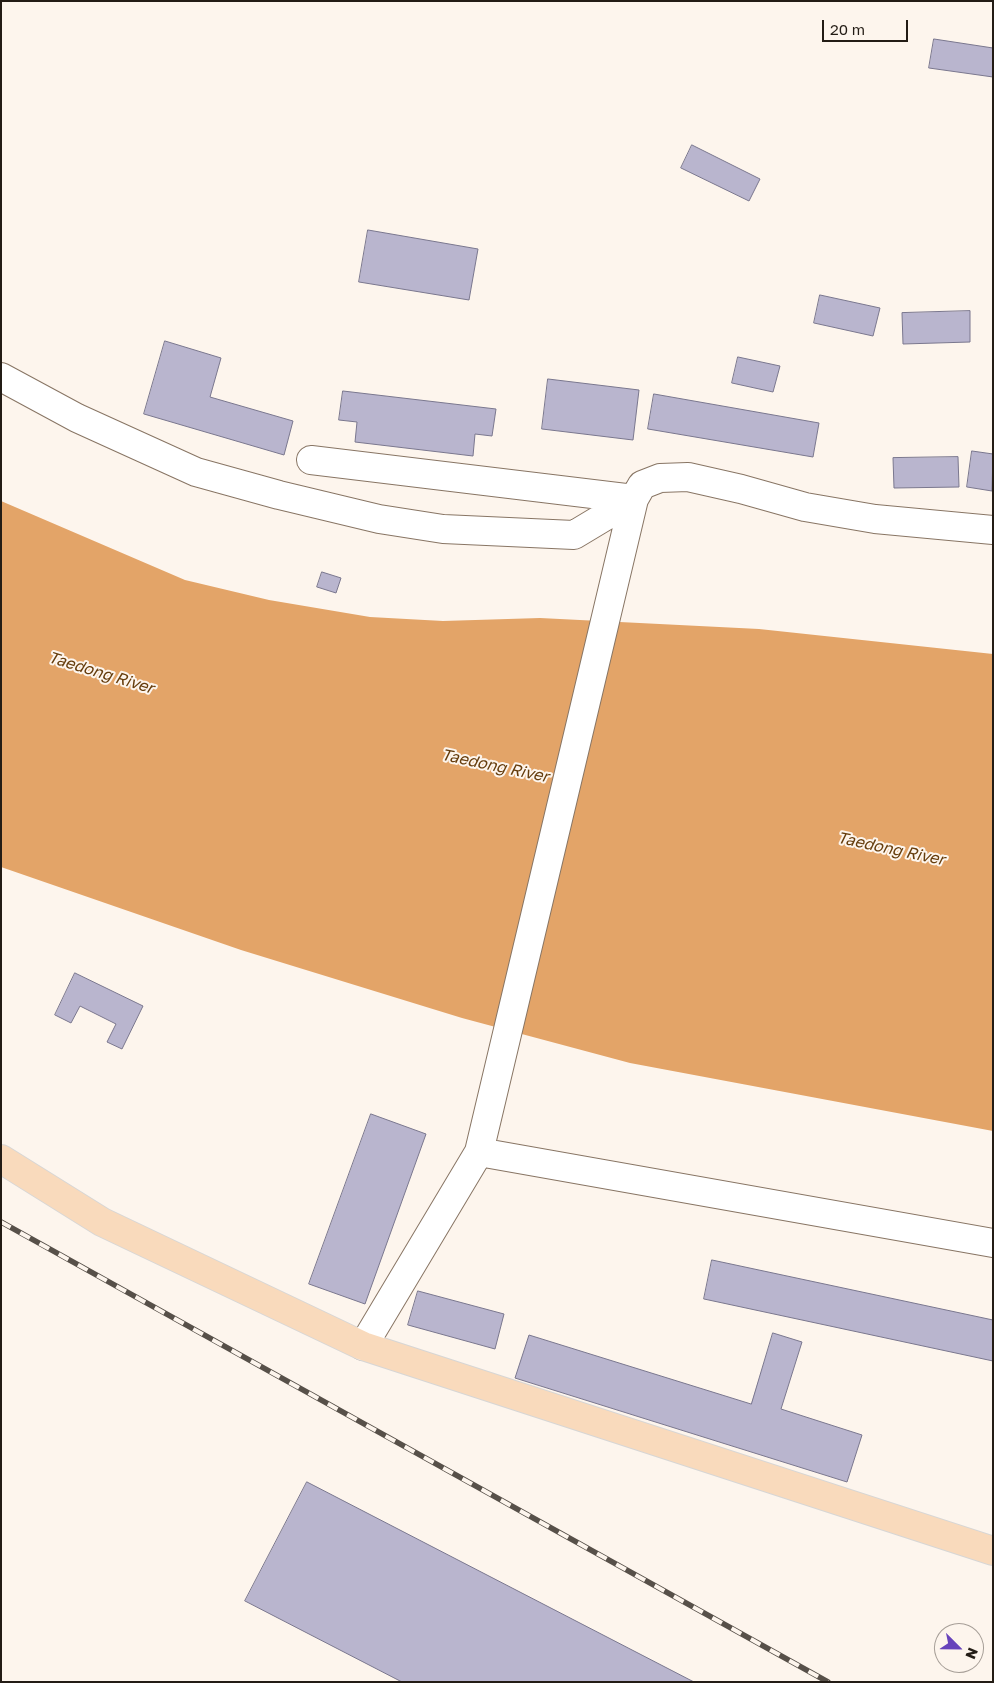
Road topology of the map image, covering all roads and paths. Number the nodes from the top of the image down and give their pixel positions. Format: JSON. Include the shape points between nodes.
{"nodes":[{"id":1,"x":1,"y":377,"type":"edge"},
{"id":2,"x":311,"y":460,"type":"dead end"},
{"id":3,"x":632,"y":508,"type":"junction"},
{"id":4,"x":993,"y":530,"type":"edge"},
{"id":5,"x":479,"y":1152,"type":"junction"},
{"id":6,"x":1,"y":1159,"type":"edge"},
{"id":7,"x":993,"y":1243,"type":"edge"},
{"id":8,"x":363,"y":1346,"type":"junction"},
{"id":9,"x":993,"y":1551,"type":"edge"}],
"edges":[{"from":1,"to":3,"type":"street","via":[[76,418],[196,472],[380,519],[443,529],[574,535]]},
{"from":2,"to":3,"type":"street"},
{"from":3,"to":4,"type":"street","via":[[642,485],[660,478],[688,477],[805,508],[875,519]]},
{"from":3,"to":5,"type":"street"},
{"from":5,"to":7,"type":"street"},
{"from":5,"to":8,"type":"street"},
{"from":6,"to":8,"type":"main road","via":[[102,1222]]},
{"from":8,"to":9,"type":"main road"}]}
